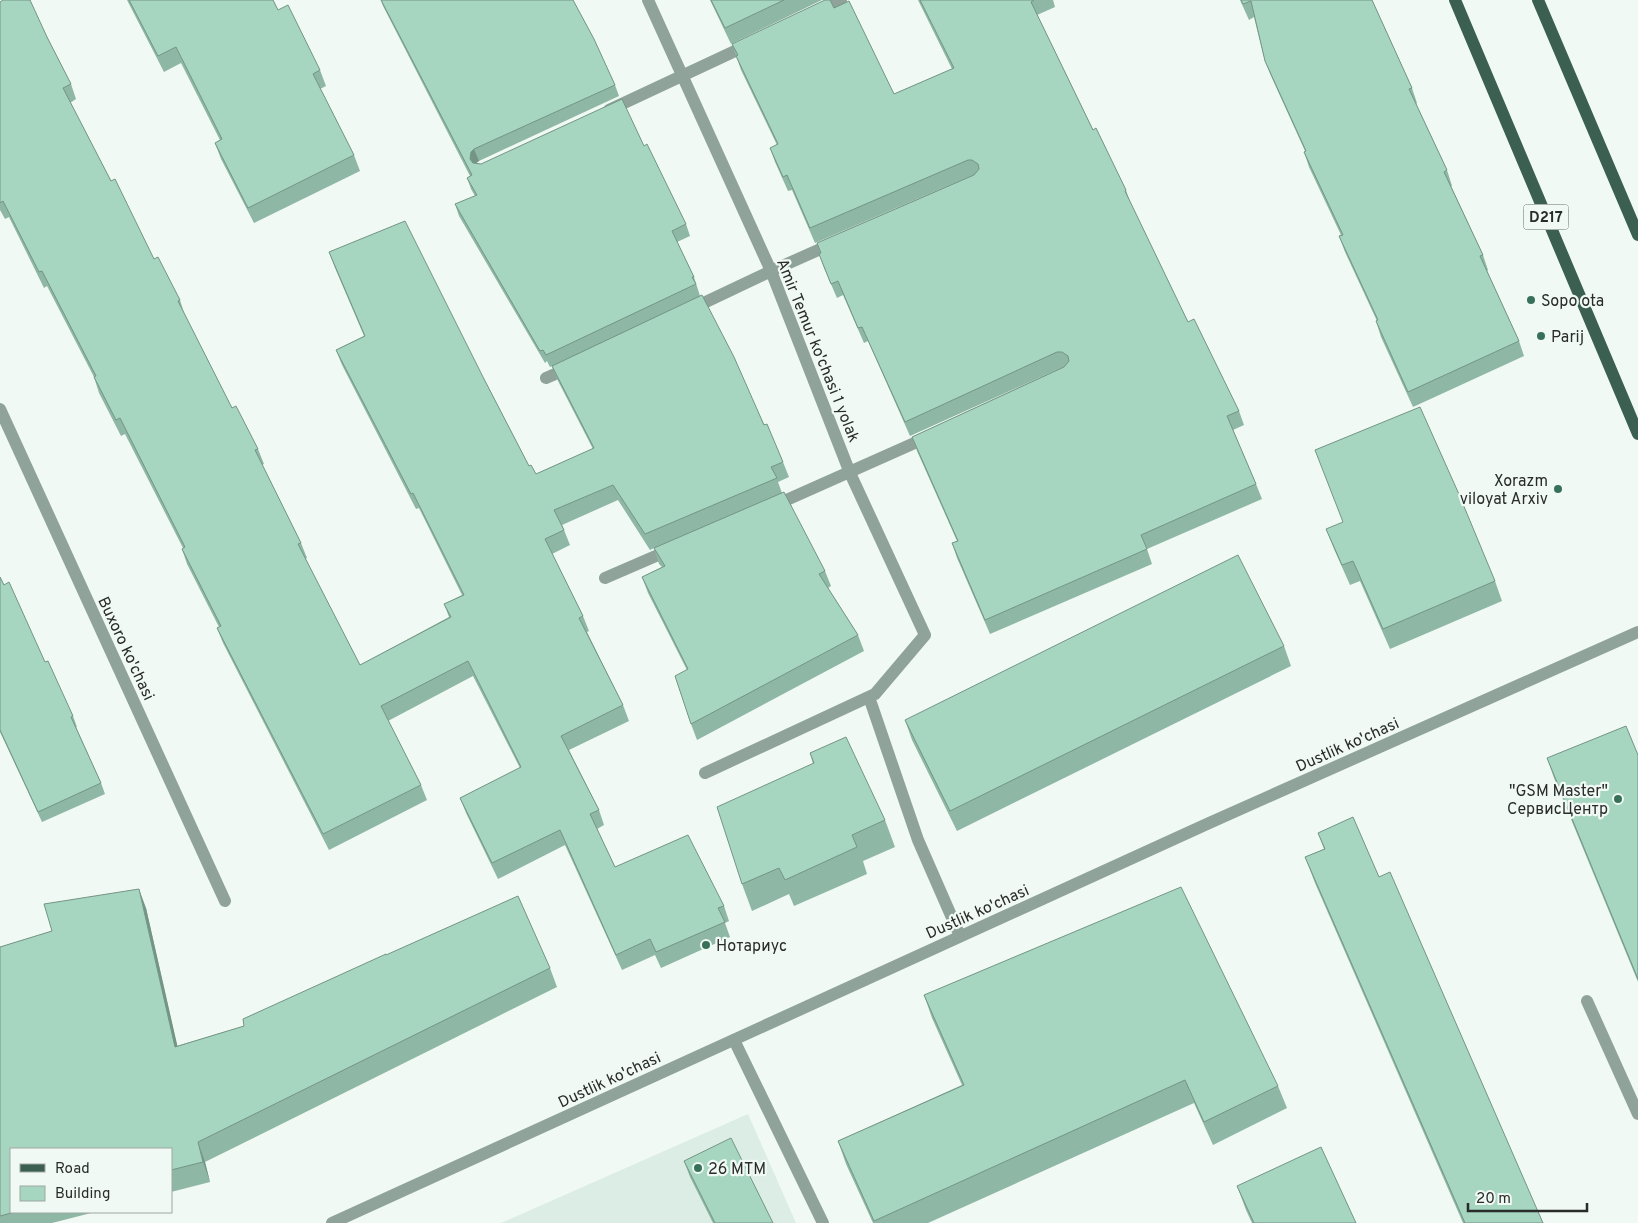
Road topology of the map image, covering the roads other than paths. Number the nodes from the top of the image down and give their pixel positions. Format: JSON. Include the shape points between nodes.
{"nodes":[{"id":1,"x":648,"y":0,"type":"edge"},
{"id":2,"x":841,"y":0,"type":"edge"},
{"id":3,"x":1455,"y":0,"type":"edge"},
{"id":4,"x":1538,"y":0,"type":"edge"},
{"id":5,"x":806,"y":17,"type":"edge"},
{"id":6,"x":762,"y":38,"type":"edge"},
{"id":7,"x":683,"y":76,"type":"junction"},
{"id":8,"x":596,"y":116,"type":"edge"},
{"id":9,"x":1638,"y":235,"type":"edge"},
{"id":10,"x":842,"y":240,"type":"edge"},
{"id":11,"x":771,"y":271,"type":"junction"},
{"id":12,"x":681,"y":314,"type":"edge"},
{"id":13,"x":582,"y":361,"type":"edge"},
{"id":14,"x":546,"y":378,"type":"dead end"},
{"id":15,"x":0,"y":408,"type":"edge"},
{"id":16,"x":940,"y":431,"type":"edge"},
{"id":17,"x":1638,"y":434,"type":"edge"},
{"id":18,"x":850,"y":472,"type":"junction"},
{"id":19,"x":760,"y":512,"type":"edge"},
{"id":20,"x":687,"y":543,"type":"edge"},
{"id":21,"x":605,"y":578,"type":"dead end"},
{"id":22,"x":1638,"y":632,"type":"edge"},
{"id":23,"x":869,"y":697,"type":"junction"},
{"id":24,"x":705,"y":773,"type":"dead end"},
{"id":25,"x":225,"y":901,"type":"dead end"},
{"id":26,"x":960,"y":936,"type":"junction"},
{"id":27,"x":1587,"y":1002,"type":"dead end"},
{"id":28,"x":734,"y":1040,"type":"junction"},
{"id":29,"x":1638,"y":1114,"type":"edge"},
{"id":30,"x":332,"y":1223,"type":"edge"},
{"id":31,"x":823,"y":1223,"type":"edge"}],
"edges":[{"from":1,"to":7,"type":"street","name":"Amir Temur ko'chasi 1 yolak"},
{"from":2,"to":5,"type":"street"},
{"from":3,"to":17,"type":"main road","number":"D217"},
{"from":4,"to":9,"type":"main road"},
{"from":6,"to":7,"type":"street"},
{"from":7,"to":8,"type":"street"},
{"from":7,"to":11,"type":"street","name":"Amir Temur ko'chasi 1 yolak"},
{"from":10,"to":11,"type":"street"},
{"from":11,"to":12,"type":"street"},
{"from":11,"to":18,"type":"street","name":"Amir Temur ko'chasi 1 yolak"},
{"from":13,"to":14,"type":"street"},
{"from":15,"to":25,"type":"street","name":"Buxoro ko'chasi"},
{"from":16,"to":18,"type":"street"},
{"from":18,"to":19,"type":"street"},
{"from":18,"to":23,"type":"street","name":"Amir Temur ko'chasi 1 yolak","via":[[925,635]]},
{"from":20,"to":21,"type":"street"},
{"from":22,"to":26,"type":"street","name":"Dustlik ko'chasi"},
{"from":23,"to":24,"type":"street","name":"Amir Temur ko'chasi 1 yolak"},
{"from":23,"to":26,"type":"street","via":[[918,840]]},
{"from":26,"to":28,"type":"street","name":"Dustlik ko'chasi"},
{"from":27,"to":29,"type":"street"},
{"from":28,"to":30,"type":"street","name":"Dustlik ko'chasi"},
{"from":28,"to":31,"type":"street"}]}
